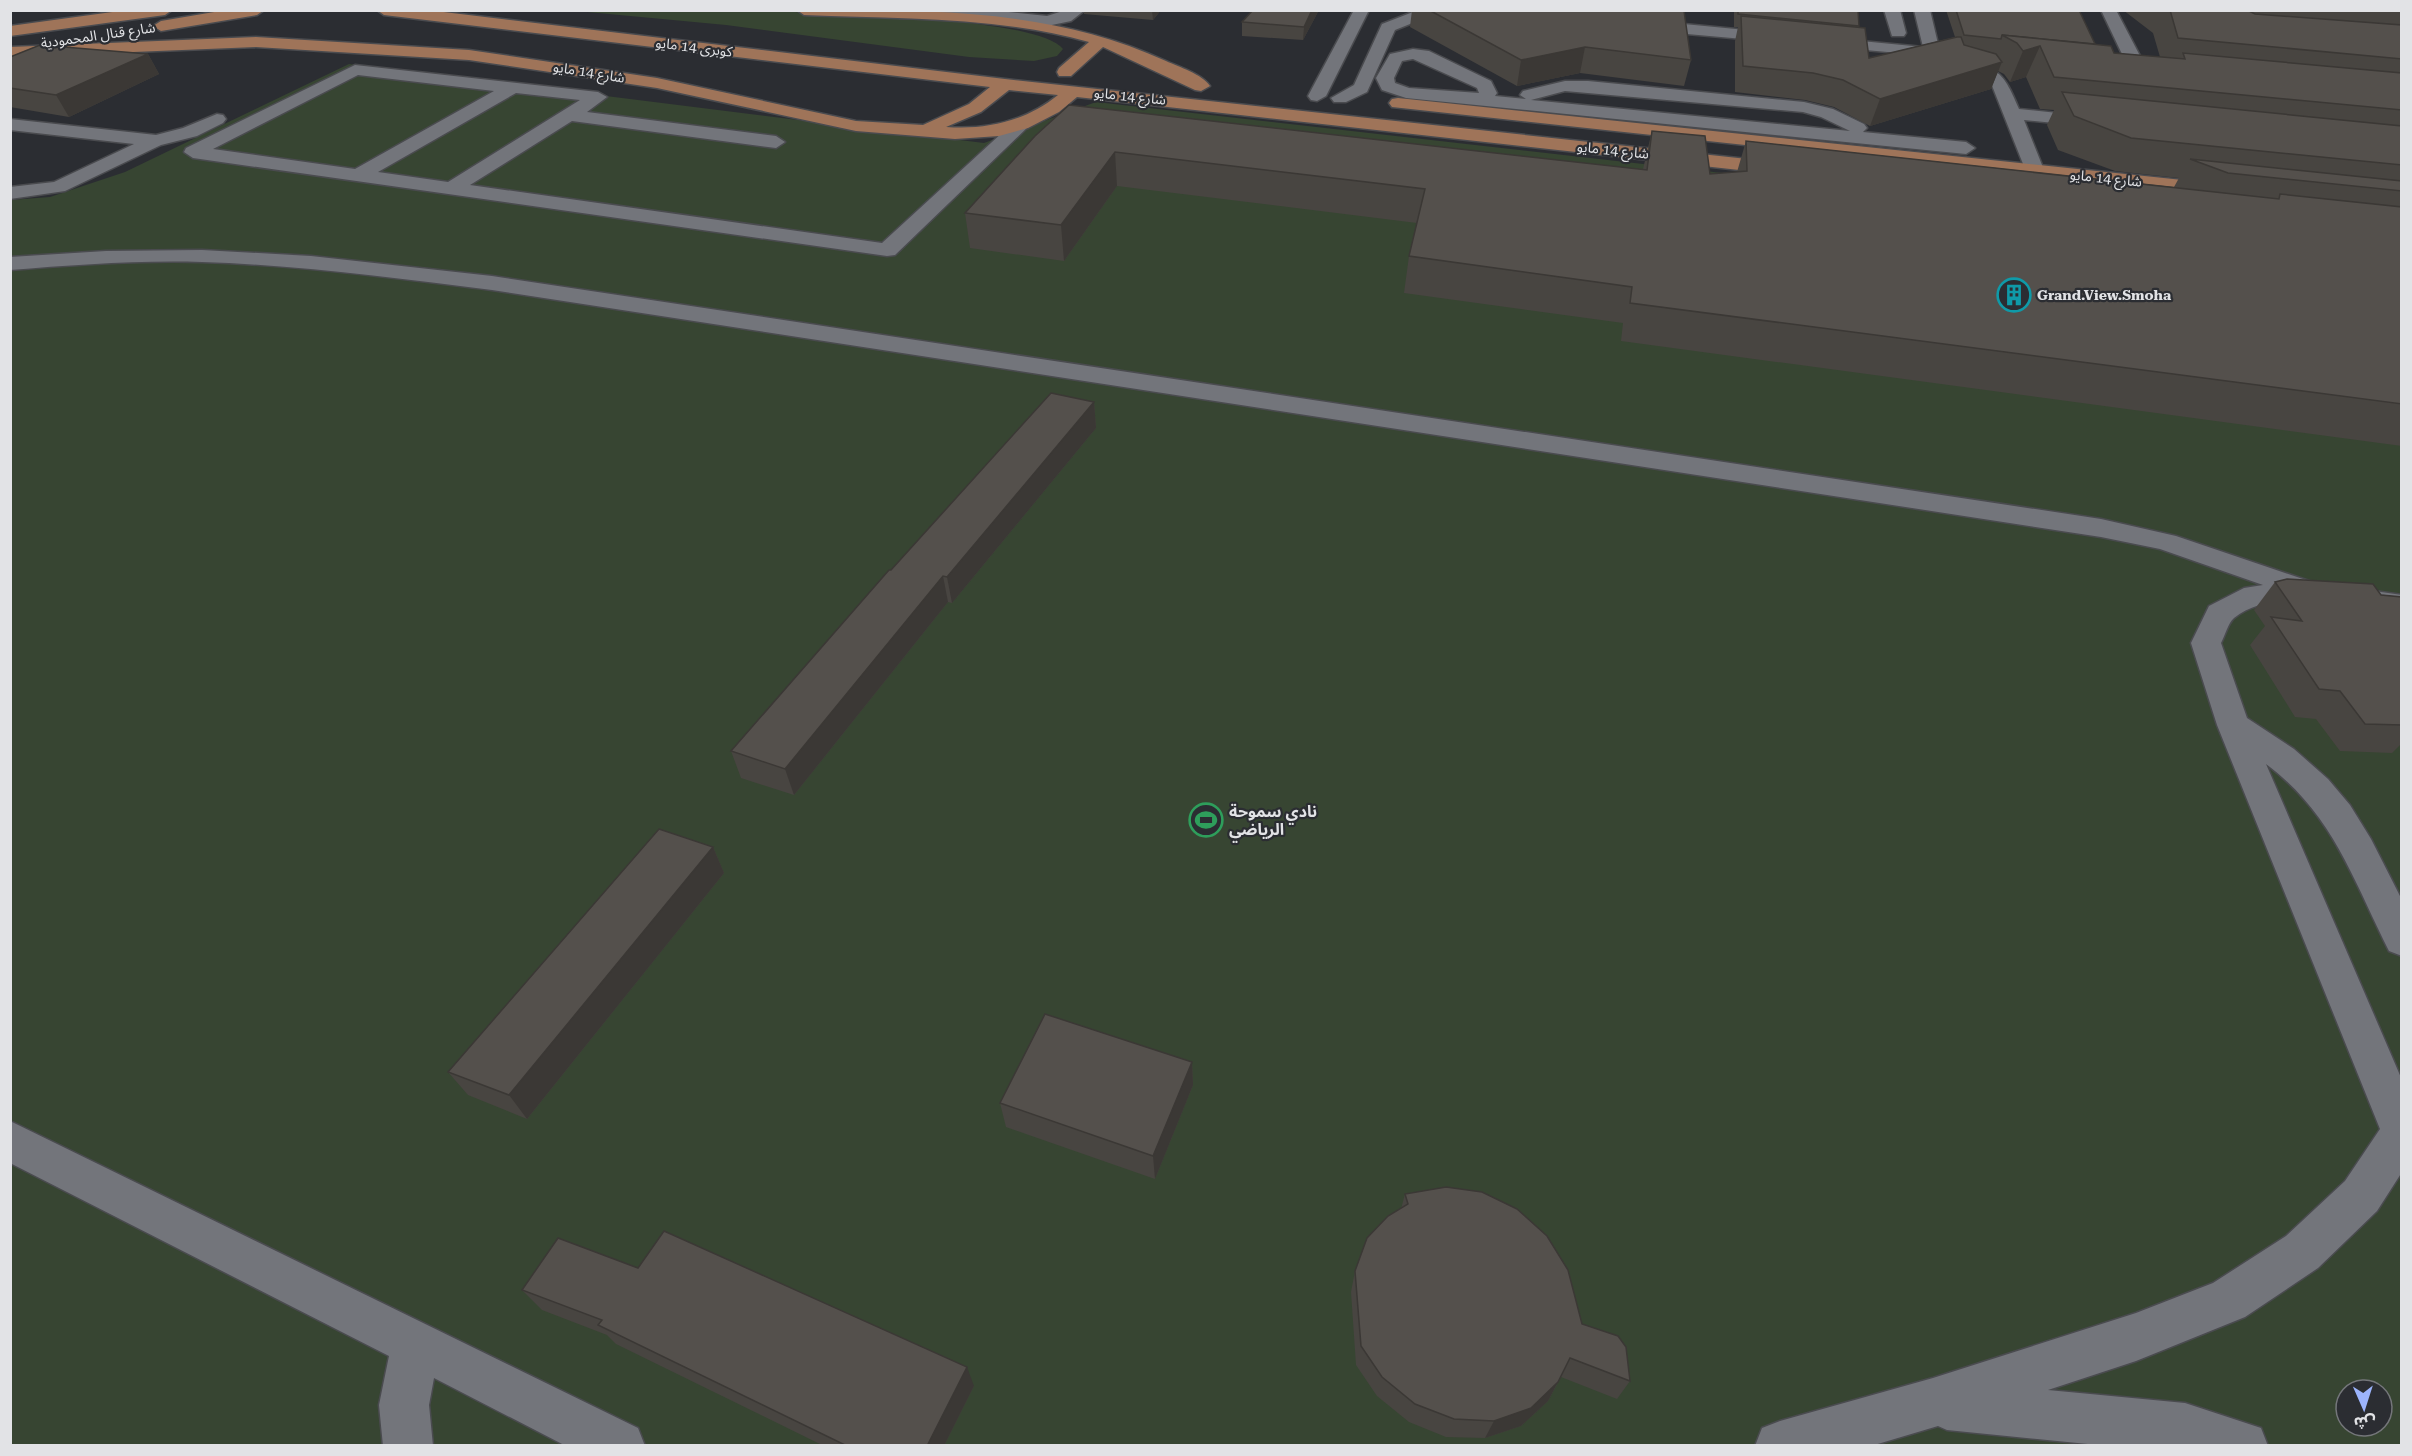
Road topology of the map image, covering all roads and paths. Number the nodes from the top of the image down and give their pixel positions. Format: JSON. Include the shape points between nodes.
{"nodes":[{"id":1,"x":115,"y":10,"type":"edge"},
{"id":2,"x":165,"y":10,"type":"edge"},
{"id":3,"x":257,"y":10,"type":"edge"},
{"id":4,"x":278,"y":10,"type":"edge"},
{"id":5,"x":384,"y":10,"type":"edge"},
{"id":6,"x":486,"y":10,"type":"edge"},
{"id":7,"x":804,"y":10,"type":"edge"},
{"id":8,"x":1078,"y":10,"type":"edge"},
{"id":9,"x":1362,"y":10,"type":"edge"},
{"id":10,"x":1892,"y":10,"type":"edge"},
{"id":11,"x":1922,"y":10,"type":"edge"},
{"id":12,"x":2108,"y":10,"type":"edge"},
{"id":13,"x":933,"y":11,"type":"edge"},
{"id":14,"x":884,"y":14,"type":"junction"},
{"id":15,"x":204,"y":20,"type":"junction"},
{"id":16,"x":1476,"y":20,"type":"edge"},
{"id":17,"x":10,"y":25,"type":"edge"},
{"id":18,"x":10,"y":31,"type":"edge"},
{"id":19,"x":1898,"y":33,"type":"dead end"},
{"id":20,"x":1100,"y":41,"type":"junction"},
{"id":21,"x":256,"y":42,"type":"junction"},
{"id":22,"x":324,"y":45,"type":"junction"},
{"id":23,"x":10,"y":47,"type":"edge"},
{"id":24,"x":368,"y":47,"type":"junction"},
{"id":25,"x":864,"y":51,"type":"dead end"},
{"id":26,"x":10,"y":52,"type":"edge"},
{"id":27,"x":1932,"y":52,"type":"junction"},
{"id":28,"x":1996,"y":58,"type":"edge"},
{"id":29,"x":2119,"y":73,"type":"edge"},
{"id":30,"x":1088,"y":74,"type":"dead end"},
{"id":31,"x":1144,"y":80,"type":"dead end"},
{"id":32,"x":1005,"y":84,"type":"junction"},
{"id":33,"x":1201,"y":86,"type":"junction"},
{"id":34,"x":512,"y":88,"type":"junction"},
{"id":35,"x":1224,"y":88,"type":"dead end"},
{"id":36,"x":1075,"y":90,"type":"junction"},
{"id":37,"x":1294,"y":94,"type":"dead end"},
{"id":38,"x":1317,"y":96,"type":"junction"},
{"id":39,"x":1340,"y":98,"type":"junction"},
{"id":40,"x":1484,"y":104,"type":"junction"},
{"id":41,"x":2013,"y":114,"type":"junction"},
{"id":42,"x":568,"y":115,"type":"junction"},
{"id":43,"x":10,"y":124,"type":"edge"},
{"id":44,"x":1022,"y":124,"type":"junction"},
{"id":45,"x":2119,"y":124,"type":"edge"},
{"id":46,"x":917,"y":131,"type":"junction"},
{"id":47,"x":1882,"y":140,"type":"junction"},
{"id":48,"x":156,"y":141,"type":"junction"},
{"id":49,"x":776,"y":142,"type":"dead end"},
{"id":50,"x":1966,"y":148,"type":"dead end"},
{"id":51,"x":1906,"y":156,"type":"junction"},
{"id":52,"x":2034,"y":170,"type":"junction"},
{"id":53,"x":1802,"y":171,"type":"edge"},
{"id":54,"x":357,"y":176,"type":"junction"},
{"id":55,"x":450,"y":189,"type":"junction"},
{"id":56,"x":2237,"y":192,"type":"edge"},
{"id":57,"x":10,"y":193,"type":"edge"},
{"id":58,"x":10,"y":264,"type":"edge"},
{"id":59,"x":2307,"y":591,"type":"junction"},
{"id":60,"x":2402,"y":605,"type":"edge"},
{"id":61,"x":2233,"y":725,"type":"junction"},
{"id":62,"x":2402,"y":940,"type":"edge"},
{"id":63,"x":2402,"y":1132,"type":"edge"},
{"id":64,"x":10,"y":1141,"type":"edge"},
{"id":65,"x":416,"y":1343,"type":"junction"},
{"id":66,"x":1933,"y":1403,"type":"junction"},
{"id":67,"x":408,"y":1446,"type":"edge"},
{"id":68,"x":620,"y":1446,"type":"edge"},
{"id":69,"x":1780,"y":1446,"type":"edge"},
{"id":70,"x":2243,"y":1446,"type":"edge"}],
"edges":[{"from":1,"to":17,"type":"main road"},
{"from":2,"to":18,"type":"main road","name":"شارع قنال المحمودية"},
{"from":3,"to":15,"type":"main road","name":"شارع قنال المحمودية"},
{"from":4,"to":22,"type":"main road","via":[[237,18],[222,26],[243,33],[308,38]]},
{"from":5,"to":32,"type":"main road","name":"كوبرى 14 مايو"},
{"from":6,"to":25,"type":"main road","name":"كوبرى 14 مايو"},
{"from":7,"to":14,"type":"main road","name":"شارع 14 مايو"},
{"from":8,"to":13,"type":"street","via":[[1065,18],[1047,21]]},
{"from":9,"to":38,"type":"street"},
{"from":10,"to":19,"type":"street"},
{"from":11,"to":27,"type":"street"},
{"from":12,"to":29,"type":"street","via":[[2147,76]]},
{"from":13,"to":14,"type":"street"},
{"from":14,"to":20,"type":"main road","name":"شارع 14 مايو","via":[[1033,25]]},
{"from":15,"to":21,"type":"main road","name":"شارع 14 مايو","via":[[200,28],[208,34]]},
{"from":15,"to":23,"type":"main road","name":"شارع قنال المحمودية"},
{"from":16,"to":39,"type":"street","via":[[1432,16],[1398,21],[1388,27],[1361,88]]},
{"from":20,"to":30,"type":"main road","name":"شارع 14 مايو","via":[[1059,71]]},
{"from":20,"to":33,"type":"main road","name":"شارع 14 مايو","via":[[1155,62]]},
{"from":21,"to":22,"type":"main road","name":"شارع 14 مايو"},
{"from":21,"to":26,"type":"main road","name":"شارع 14 مايو"},
{"from":22,"to":24,"type":"main road","name":"شارع 14 مايو"},
{"from":24,"to":46,"type":"main road","name":"شارع 14 مايو","via":[[469,55],[599,73],[730,97],[845,125]]},
{"from":24,"to":48,"type":"street","via":[[190,132]]},
{"from":27,"to":28,"type":"street"},
{"from":27,"to":41,"type":"street","via":[[1630,29],[1975,68],[1999,81]]},
{"from":31,"to":33,"type":"main road","name":"شارع 14 مايو"},
{"from":32,"to":36,"type":"main road","name":"شارع 14 مايو"},
{"from":32,"to":46,"type":"main road","name":"شارع 14 مايو","via":[[975,108]]},
{"from":33,"to":35,"type":"main road","name":"شارع 14 مايو"},
{"from":34,"to":42,"type":"street","via":[[598,97]]},
{"from":34,"to":54,"type":"street"},
{"from":34,"to":54,"type":"street","via":[[356,70],[193,152]]},
{"from":36,"to":44,"type":"main road","name":"شارع 14 مايو","via":[[1053,108]]},
{"from":36,"to":53,"type":"main road","name":"شارع 14 مايو"},
{"from":37,"to":38,"type":"main road","name":"شارع 14 مايو"},
{"from":38,"to":39,"type":"main road","name":"شارع 14 مايو"},
{"from":39,"to":40,"type":"main road","name":"شارع 14 مايو"},
{"from":40,"to":40,"type":"street","via":[[1406,93],[1388,86],[1385,78],[1396,58],[1423,55],[1485,85],[1488,93]]},
{"from":40,"to":47,"type":"street"},
{"from":40,"to":47,"type":"street","via":[[1576,86],[1792,106],[1827,113]]},
{"from":40,"to":51,"type":"main road","name":"شارع 14 مايو"},
{"from":41,"to":45,"type":"street"},
{"from":41,"to":52,"type":"street"},
{"from":42,"to":49,"type":"street"},
{"from":42,"to":55,"type":"street"},
{"from":43,"to":48,"type":"street"},
{"from":44,"to":46,"type":"main road","name":"شارع 14 مايو","via":[[978,133]]},
{"from":44,"to":55,"type":"street","via":[[887,250]]},
{"from":47,"to":50,"type":"street"},
{"from":47,"to":51,"type":"street"},
{"from":48,"to":57,"type":"street","via":[[58,187]]},
{"from":51,"to":52,"type":"main road","name":"شارع 14 مايو"},
{"from":52,"to":56,"type":"main road","name":"شارع 14 مايو"},
{"from":54,"to":55,"type":"street"},
{"from":58,"to":59,"type":"street","via":[[127,256],[201,256],[492,283],[2100,528],[2166,542]]},
{"from":59,"to":60,"type":"street"},
{"from":59,"to":61,"type":"street","via":[[2255,596],[2220,613],[2206,643]]},
{"from":61,"to":62,"type":"street","via":[[2284,758],[2326,799],[2353,842]]},
{"from":61,"to":63,"type":"street"},
{"from":63,"to":66,"type":"street","via":[[2361,1196],[2328,1228],[2302,1252],[2228,1300],[2136,1337]]},
{"from":64,"to":65,"type":"street"},
{"from":65,"to":67,"type":"street","via":[[404,1405]]},
{"from":65,"to":68,"type":"street"},
{"from":66,"to":69,"type":"street"},
{"from":66,"to":70,"type":"street","via":[[2185,1428]]}]}
